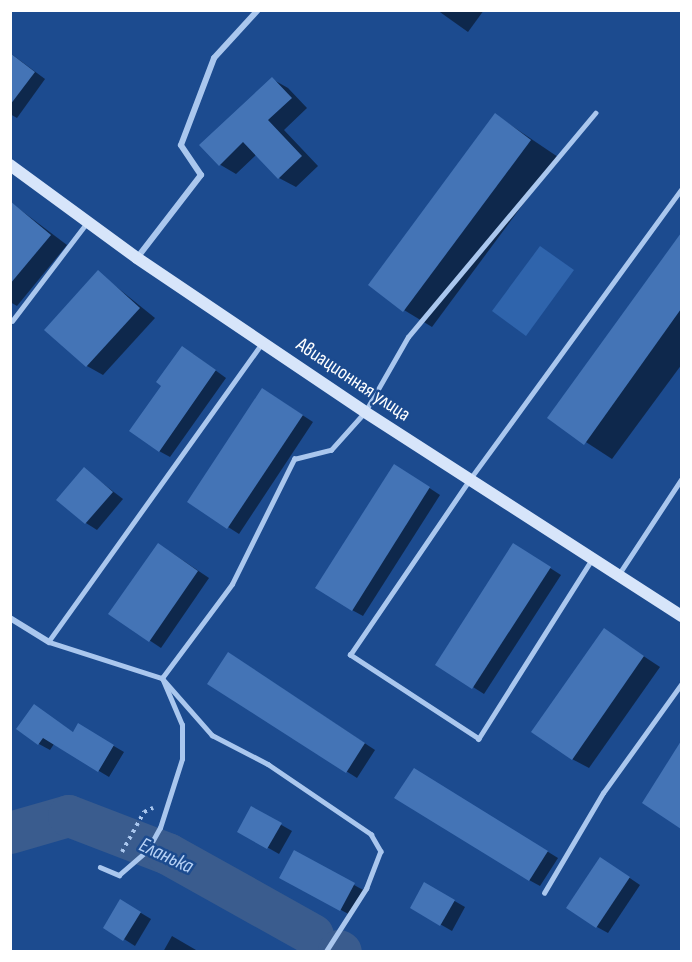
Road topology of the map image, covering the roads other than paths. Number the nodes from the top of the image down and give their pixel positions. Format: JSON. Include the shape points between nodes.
{"nodes":[{"id":1,"x":258,"y":10,"type":"edge"},
{"id":2,"x":595,"y":113,"type":"dead end"},
{"id":3,"x":10,"y":165,"type":"edge"},
{"id":4,"x":681,"y":188,"type":"edge"},
{"id":5,"x":88,"y":222,"type":"junction"},
{"id":6,"x":136,"y":258,"type":"junction"},
{"id":7,"x":12,"y":321,"type":"edge"},
{"id":8,"x":263,"y":342,"type":"junction"},
{"id":9,"x":365,"y":412,"type":"junction"},
{"id":10,"x":681,"y":478,"type":"edge"},
{"id":11,"x":470,"y":479,"type":"junction"},
{"id":12,"x":593,"y":558,"type":"junction"},
{"id":13,"x":618,"y":576,"type":"junction"},
{"id":14,"x":681,"y":616,"type":"edge"},
{"id":15,"x":10,"y":618,"type":"edge"},
{"id":16,"x":49,"y":642,"type":"junction"},
{"id":17,"x":162,"y":678,"type":"junction"},
{"id":18,"x":681,"y":683,"type":"edge"},
{"id":19,"x":100,"y":867,"type":"dead end"},
{"id":20,"x":544,"y":893,"type":"dead end"},
{"id":21,"x":326,"y":951,"type":"edge"}],
"edges":[{"from":1,"to":6,"type":"street","via":[[214,58],[181,145],[201,175]]},
{"from":2,"to":9,"type":"lane","via":[[408,337]]},
{"from":3,"to":5,"type":"street","name":"Авиационная улица"},
{"from":4,"to":11,"type":"lane"},
{"from":5,"to":6,"type":"street","name":"Авиационная улица"},
{"from":5,"to":7,"type":"lane"},
{"from":6,"to":8,"type":"street","name":"Авиационная улица"},
{"from":8,"to":9,"type":"street","name":"Авиационная улица"},
{"from":8,"to":16,"type":"lane"},
{"from":9,"to":11,"type":"street","name":"Авиационная улица"},
{"from":9,"to":17,"type":"lane","via":[[331,450],[294,459],[232,584]]},
{"from":10,"to":13,"type":"lane"},
{"from":11,"to":12,"type":"street","name":"Авиационная улица"},
{"from":11,"to":12,"type":"lane","via":[[350,655],[399,689],[479,739]]},
{"from":12,"to":13,"type":"street","name":"Авиационная улица"},
{"from":13,"to":14,"type":"street","name":"Авиационная улица"},
{"from":15,"to":16,"type":"street"},
{"from":16,"to":17,"type":"lane"},
{"from":17,"to":19,"type":"lane","via":[[182,725],[182,759],[171,801],[147,851],[119,875]]},
{"from":17,"to":21,"type":"lane","via":[[212,735],[268,764],[371,834],[381,851],[367,888]]},
{"from":18,"to":20,"type":"lane","via":[[603,793]]}]}
